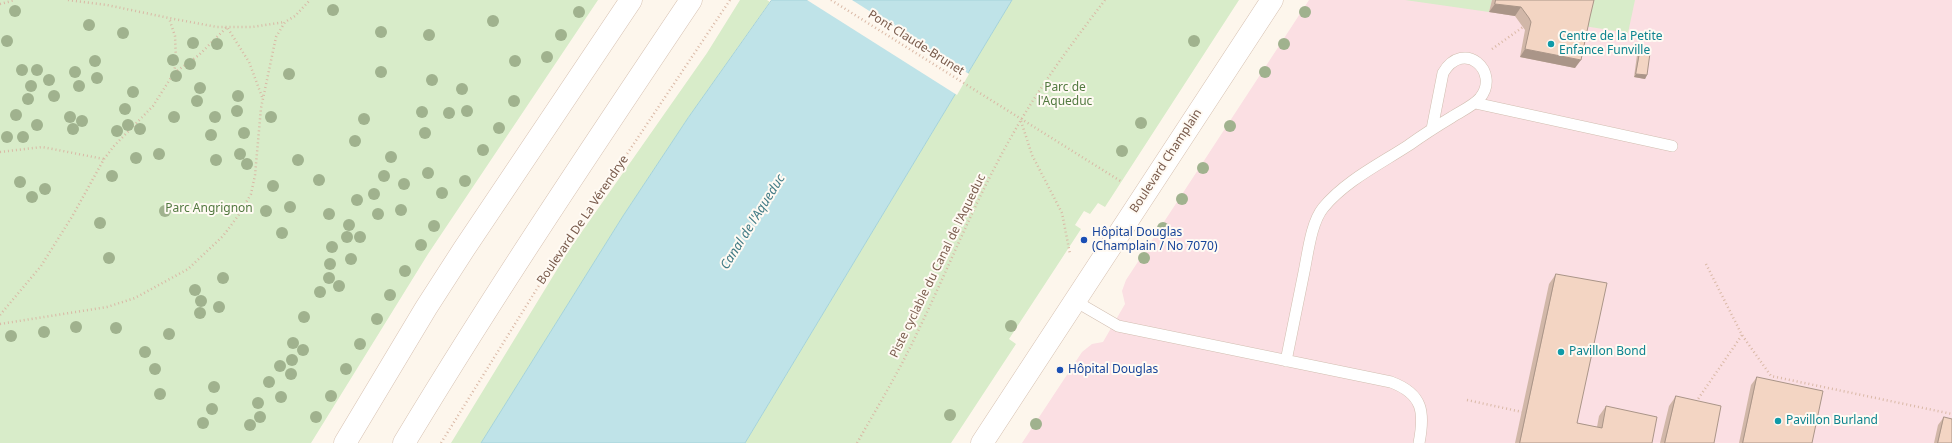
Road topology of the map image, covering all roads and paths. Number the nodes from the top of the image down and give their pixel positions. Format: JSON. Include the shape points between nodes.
{"nodes":[{"id":1,"x":15,"y":0,"type":"edge"},
{"id":2,"x":68,"y":0,"type":"edge"},
{"id":3,"x":310,"y":0,"type":"edge"},
{"id":4,"x":632,"y":0,"type":"edge"},
{"id":5,"x":691,"y":0,"type":"edge"},
{"id":6,"x":730,"y":0,"type":"edge"},
{"id":7,"x":831,"y":0,"type":"edge"},
{"id":8,"x":1105,"y":0,"type":"edge"},
{"id":9,"x":1272,"y":0,"type":"edge"},
{"id":10,"x":0,"y":4,"type":"edge"},
{"id":11,"x":169,"y":18,"type":"junction"},
{"id":12,"x":285,"y":22,"type":"junction"},
{"id":13,"x":1523,"y":26,"type":"edge"},
{"id":14,"x":227,"y":27,"type":"junction"},
{"id":15,"x":1492,"y":49,"type":"dead end"},
{"id":16,"x":174,"y":73,"type":"junction"},
{"id":17,"x":263,"y":97,"type":"junction"},
{"id":18,"x":1475,"y":103,"type":"junction"},
{"id":19,"x":1021,"y":120,"type":"junction"},
{"id":20,"x":1432,"y":129,"type":"junction"},
{"id":21,"x":1672,"y":146,"type":"dead end"},
{"id":22,"x":0,"y":152,"type":"edge"},
{"id":23,"x":104,"y":159,"type":"junction"},
{"id":24,"x":1144,"y":196,"type":"junction"},
{"id":25,"x":1070,"y":254,"type":"dead end"},
{"id":26,"x":1706,"y":264,"type":"dead end"},
{"id":27,"x":1075,"y":301,"type":"junction"},
{"id":28,"x":0,"y":315,"type":"edge"},
{"id":29,"x":0,"y":324,"type":"edge"},
{"id":30,"x":1742,"y":335,"type":"junction"},
{"id":31,"x":1286,"y":361,"type":"junction"},
{"id":32,"x":1467,"y":400,"type":"dead end"},
{"id":33,"x":1694,"y":404,"type":"edge"},
{"id":34,"x":1522,"y":412,"type":"dead end"},
{"id":35,"x":1952,"y":414,"type":"edge"},
{"id":36,"x":345,"y":443,"type":"edge"},
{"id":37,"x":404,"y":443,"type":"edge"},
{"id":38,"x":441,"y":443,"type":"edge"},
{"id":39,"x":857,"y":443,"type":"edge"},
{"id":40,"x":982,"y":443,"type":"edge"},
{"id":41,"x":1419,"y":443,"type":"edge"}],
"edges":[{"from":1,"to":10,"type":"path"},
{"from":2,"to":11,"type":"path"},
{"from":3,"to":12,"type":"path","via":[[295,16]]},
{"from":4,"to":36,"type":"main road","via":[[426,308]]},
{"from":5,"to":37,"type":"main road","via":[[573,174]]},
{"from":6,"to":38,"type":"path","name":"Boulevard De La Vérendrye","via":[[534,294]]},
{"from":7,"to":19,"type":"path","name":"Pont Claude-Brunet"},
{"from":8,"to":19,"type":"path","name":"Piste cyclable du Canal de l'Aqueduc","via":[[1042,86]]},
{"from":9,"to":24,"type":"main road","name":"Boulevard Champlain"},
{"from":11,"to":14,"type":"path"},
{"from":11,"to":16,"type":"path","via":[[175,36]]},
{"from":12,"to":14,"type":"path"},
{"from":12,"to":17,"type":"path","via":[[276,36]]},
{"from":13,"to":15,"type":"path"},
{"from":14,"to":16,"type":"path","via":[[199,55]]},
{"from":14,"to":17,"type":"path","via":[[249,62]]},
{"from":16,"to":23,"type":"path","via":[[153,106]]},
{"from":17,"to":29,"type":"path","via":[[251,194],[223,236],[188,269],[135,298],[107,307]]},
{"from":18,"to":20,"type":"lane"},
{"from":18,"to":20,"type":"lane","via":[[1484,90],[1484,71],[1481,64],[1474,59],[1455,60],[1443,73]]},
{"from":18,"to":21,"type":"lane"},
{"from":19,"to":24,"type":"path","name":"Pont Claude-Brunet"},
{"from":19,"to":25,"type":"path","via":[[1032,156],[1062,213]]},
{"from":19,"to":39,"type":"path","name":"Piste cyclable du Canal de l'Aqueduc","via":[[977,200],[918,332]]},
{"from":20,"to":31,"type":"lane","via":[[1344,188],[1322,209],[1312,232]]},
{"from":22,"to":23,"type":"path","via":[[42,147]]},
{"from":23,"to":28,"type":"path","via":[[41,266]]},
{"from":24,"to":27,"type":"main road","name":"Boulevard Champlain"},
{"from":26,"to":30,"type":"path"},
{"from":27,"to":31,"type":"lane","via":[[1118,326]]},
{"from":27,"to":40,"type":"main road","name":"Boulevard Champlain"},
{"from":30,"to":33,"type":"path"},
{"from":30,"to":35,"type":"path","via":[[1771,376]]},
{"from":31,"to":41,"type":"lane","via":[[1391,382],[1403,387],[1415,398],[1422,410],[1423,425]]},
{"from":32,"to":34,"type":"path"}]}
